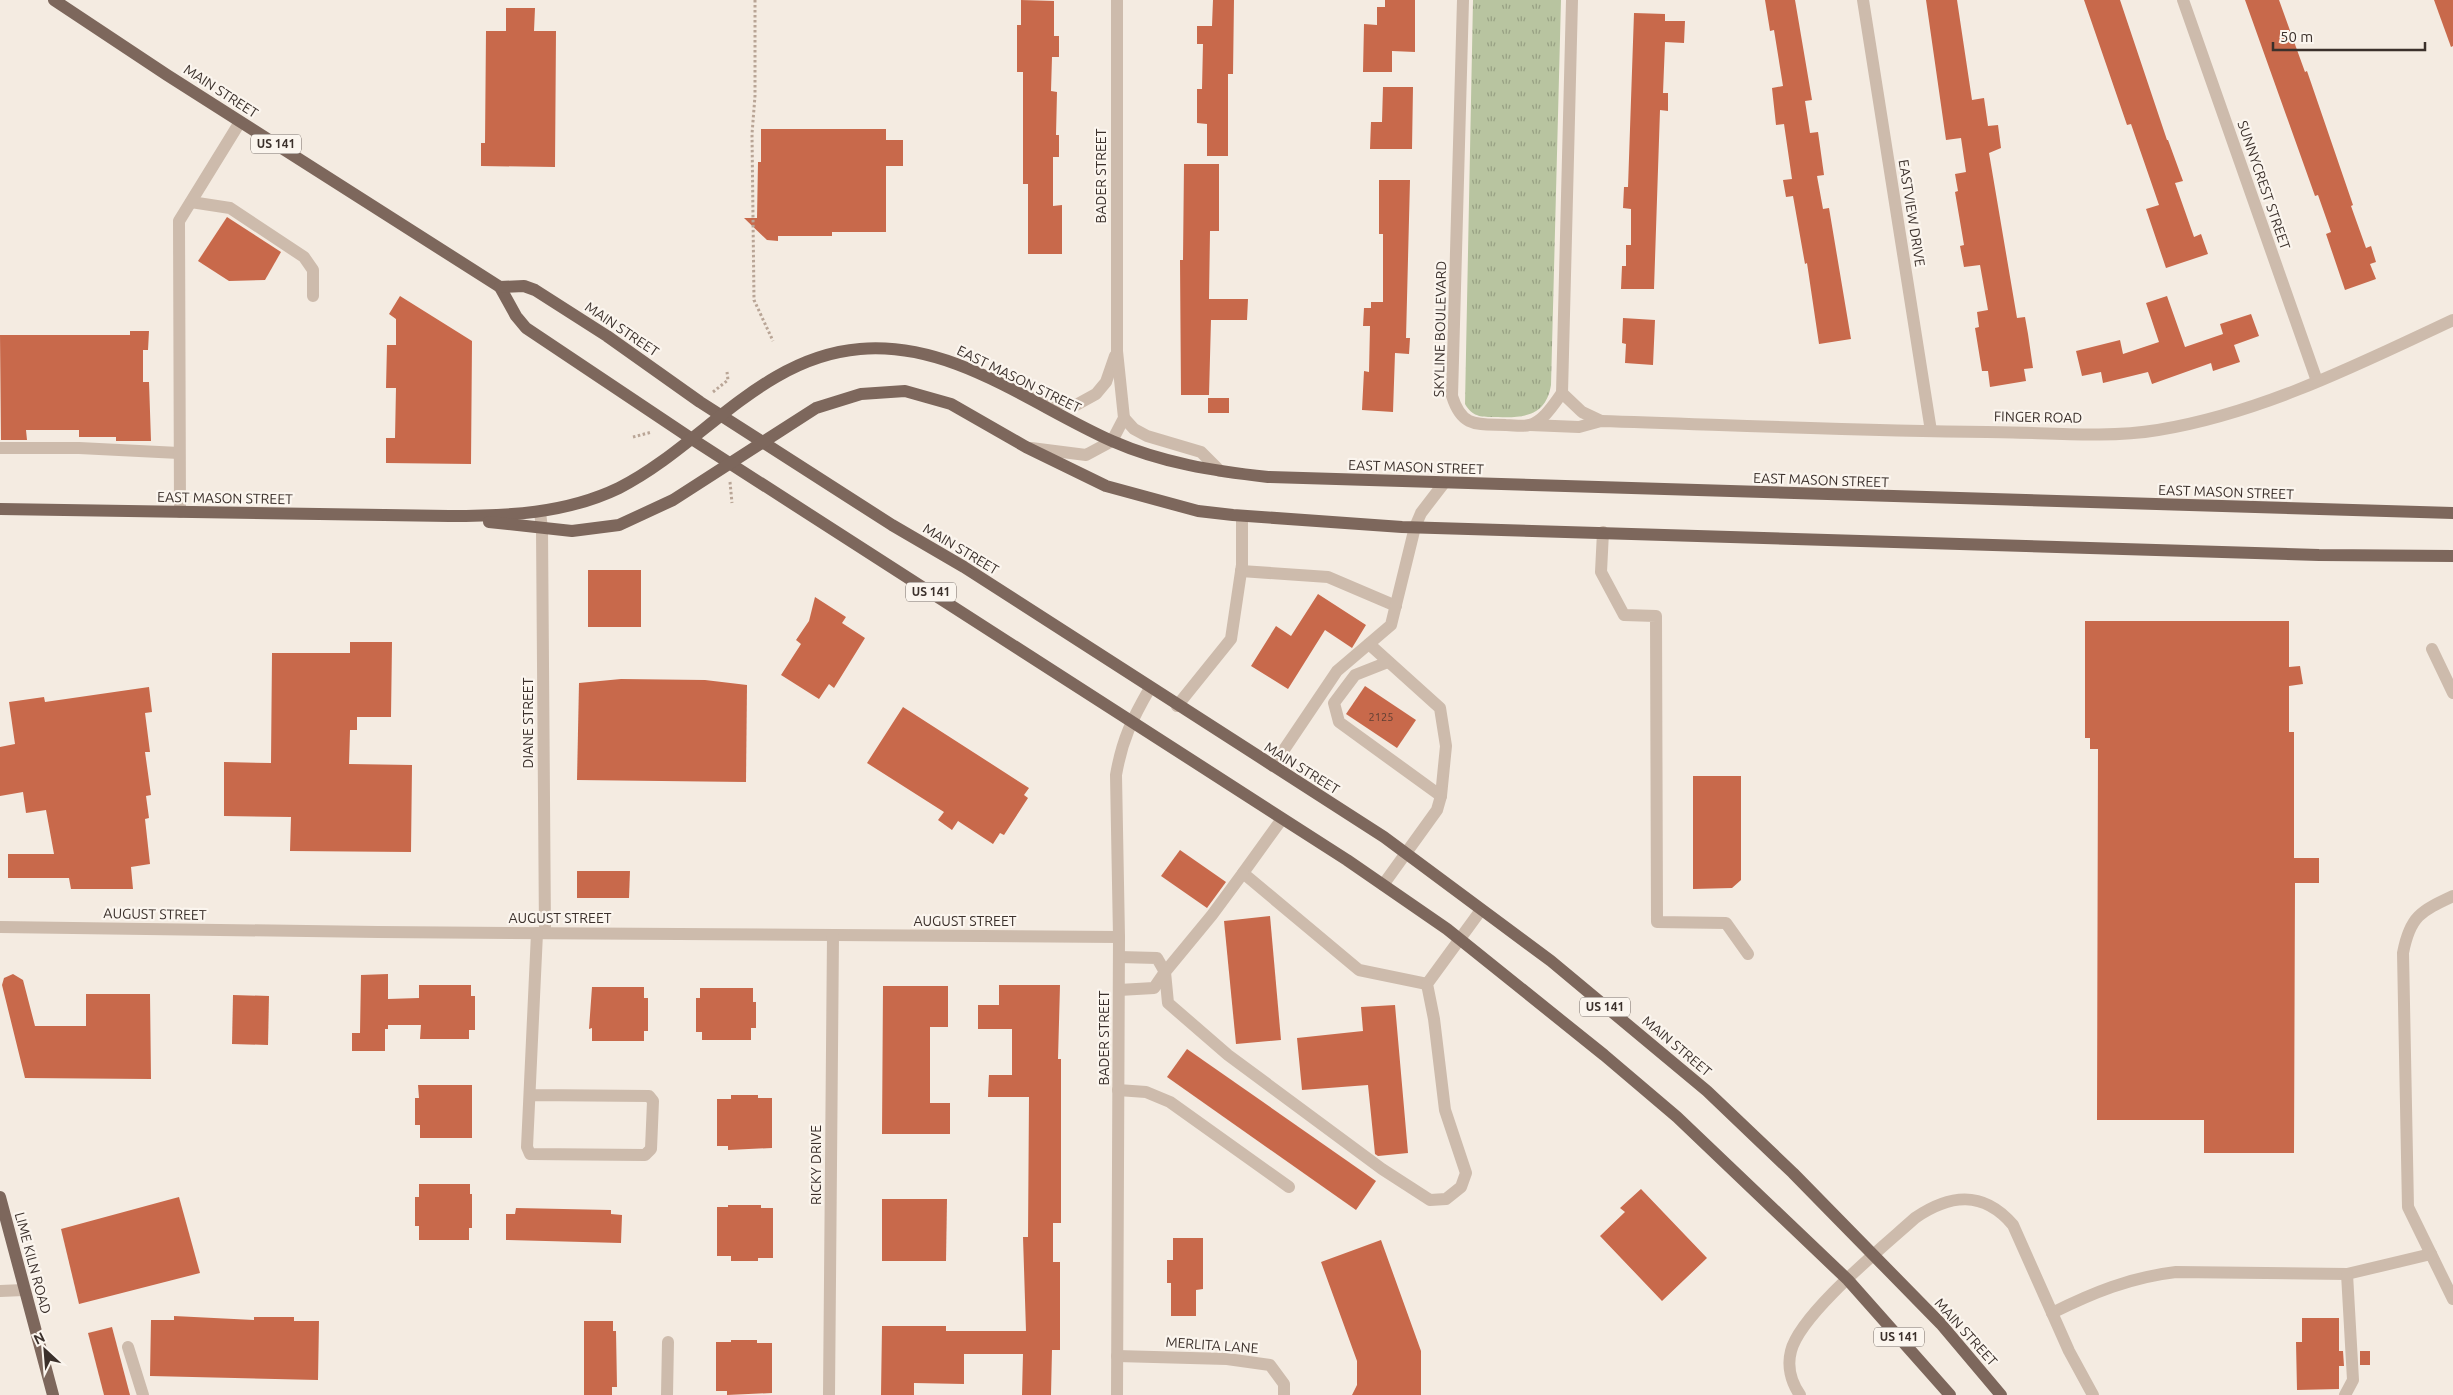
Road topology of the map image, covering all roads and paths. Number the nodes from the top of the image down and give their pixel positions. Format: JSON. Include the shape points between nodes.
{"nodes":[{"id":1,"x":54,"y":0,"type":"edge"},
{"id":2,"x":755,"y":0,"type":"edge"},
{"id":3,"x":1117,"y":0,"type":"edge"},
{"id":4,"x":1463,"y":0,"type":"edge"},
{"id":5,"x":1572,"y":0,"type":"edge"},
{"id":6,"x":1863,"y":0,"type":"edge"},
{"id":7,"x":2183,"y":0,"type":"edge"},
{"id":8,"x":240,"y":122,"type":"junction"},
{"id":9,"x":191,"y":202,"type":"junction"},
{"id":10,"x":500,"y":287,"type":"junction"},
{"id":11,"x":313,"y":296,"type":"dead end"},
{"id":12,"x":2453,"y":320,"type":"edge"},
{"id":13,"x":773,"y":341,"type":"dead end"},
{"id":14,"x":1117,"y":351,"type":"junction"},
{"id":15,"x":2317,"y":381,"type":"junction"},
{"id":16,"x":1562,"y":393,"type":"junction"},
{"id":17,"x":1023,"y":396,"type":"junction"},
{"id":18,"x":721,"y":415,"type":"junction"},
{"id":19,"x":1124,"y":418,"type":"junction"},
{"id":20,"x":1601,"y":421,"type":"junction"},
{"id":21,"x":1530,"y":425,"type":"junction"},
{"id":22,"x":1931,"y":431,"type":"junction"},
{"id":23,"x":692,"y":438,"type":"junction"},
{"id":24,"x":1112,"y":441,"type":"junction"},
{"id":25,"x":764,"y":442,"type":"junction"},
{"id":26,"x":1026,"y":447,"type":"junction"},
{"id":27,"x":0,"y":448,"type":"edge"},
{"id":28,"x":180,"y":453,"type":"junction"},
{"id":29,"x":732,"y":464,"type":"junction"},
{"id":30,"x":1220,"y":471,"type":"junction"},
{"id":31,"x":1444,"y":483,"type":"junction"},
{"id":32,"x":0,"y":509,"type":"edge"},
{"id":33,"x":180,"y":512,"type":"junction"},
{"id":34,"x":540,"y":512,"type":"junction"},
{"id":35,"x":2453,"y":513,"type":"edge"},
{"id":36,"x":448,"y":516,"type":"junction"},
{"id":37,"x":1242,"y":516,"type":"junction"},
{"id":38,"x":1415,"y":527,"type":"junction"},
{"id":39,"x":542,"y":529,"type":"junction"},
{"id":40,"x":1602,"y":532,"type":"junction"},
{"id":41,"x":2453,"y":556,"type":"edge"},
{"id":42,"x":1241,"y":571,"type":"junction"},
{"id":43,"x":1396,"y":606,"type":"junction"},
{"id":44,"x":1369,"y":644,"type":"junction"},
{"id":45,"x":2432,"y":649,"type":"dead end"},
{"id":46,"x":1388,"y":662,"type":"junction"},
{"id":47,"x":1150,"y":688,"type":"junction"},
{"id":48,"x":2453,"y":693,"type":"edge"},
{"id":49,"x":1177,"y":706,"type":"junction"},
{"id":50,"x":1130,"y":722,"type":"junction"},
{"id":51,"x":1273,"y":766,"type":"junction"},
{"id":52,"x":1441,"y":796,"type":"junction"},
{"id":53,"x":1282,"y":819,"type":"junction"},
{"id":54,"x":1407,"y":854,"type":"junction"},
{"id":55,"x":1243,"y":873,"type":"junction"},
{"id":56,"x":1383,"y":885,"type":"junction"},
{"id":57,"x":2453,"y":896,"type":"edge"},
{"id":58,"x":1481,"y":910,"type":"junction"},
{"id":59,"x":0,"y":927,"type":"edge"},
{"id":60,"x":541,"y":933,"type":"junction"},
{"id":61,"x":832,"y":935,"type":"junction"},
{"id":62,"x":1119,"y":937,"type":"junction"},
{"id":63,"x":1460,"y":939,"type":"junction"},
{"id":64,"x":1748,"y":954,"type":"dead end"},
{"id":65,"x":1119,"y":957,"type":"junction"},
{"id":66,"x":1164,"y":972,"type":"junction"},
{"id":67,"x":1427,"y":984,"type":"junction"},
{"id":68,"x":1119,"y":990,"type":"junction"},
{"id":69,"x":1118,"y":1090,"type":"junction"},
{"id":70,"x":530,"y":1095,"type":"junction"},
{"id":71,"x":1289,"y":1187,"type":"dead end"},
{"id":72,"x":0,"y":1197,"type":"edge"},
{"id":73,"x":2431,"y":1254,"type":"junction"},
{"id":74,"x":1873,"y":1257,"type":"junction"},
{"id":75,"x":2347,"y":1274,"type":"junction"},
{"id":76,"x":1848,"y":1280,"type":"junction"},
{"id":77,"x":24,"y":1290,"type":"junction"},
{"id":78,"x":0,"y":1291,"type":"edge"},
{"id":79,"x":2453,"y":1299,"type":"edge"},
{"id":80,"x":2052,"y":1313,"type":"junction"},
{"id":81,"x":668,"y":1342,"type":"dead end"},
{"id":82,"x":128,"y":1347,"type":"dead end"},
{"id":83,"x":1117,"y":1356,"type":"junction"},
{"id":84,"x":53,"y":1395,"type":"edge"},
{"id":85,"x":143,"y":1395,"type":"edge"},
{"id":86,"x":667,"y":1395,"type":"edge"},
{"id":87,"x":829,"y":1395,"type":"edge"},
{"id":88,"x":1116,"y":1395,"type":"edge"},
{"id":89,"x":1284,"y":1395,"type":"edge"},
{"id":90,"x":1800,"y":1395,"type":"edge"},
{"id":91,"x":1950,"y":1395,"type":"edge"},
{"id":92,"x":2001,"y":1395,"type":"edge"},
{"id":93,"x":2093,"y":1395,"type":"edge"},
{"id":94,"x":2345,"y":1395,"type":"edge"}],
"edges":[{"from":1,"to":8,"type":"main road","name":"MAIN STREET","number":"US 141"},
{"from":2,"to":13,"type":"path","via":[[752,134],[754,300]]},
{"from":3,"to":14,"type":"street","name":"BADER STREET"},
{"from":4,"to":21,"type":"street","name":"SKYLINE BOULEVARD","via":[[1452,396],[1463,418],[1474,424]]},
{"from":5,"to":16,"type":"street"},
{"from":6,"to":22,"type":"street","name":"EASTVIEW DRIVE"},
{"from":7,"to":15,"type":"street","name":"SUNNYCREST STREET"},
{"from":8,"to":9,"type":"street"},
{"from":8,"to":10,"type":"main road","name":"MAIN STREET","number":"US 141"},
{"from":9,"to":11,"type":"street","via":[[230,208],[304,257],[313,270]]},
{"from":9,"to":28,"type":"street","via":[[179,221]]},
{"from":10,"to":18,"type":"main road","name":"MAIN STREET","number":"US 141","via":[[524,286],[535,290]]},
{"from":10,"to":23,"type":"main road","name":"MAIN STREET","number":"US 141","via":[[526,328]]},
{"from":12,"to":15,"type":"street","name":"FINGER ROAD"},
{"from":14,"to":17,"type":"street","name":"BADER STREET","via":[[1106,382],[1096,394],[1076,405]]},
{"from":14,"to":19,"type":"street","name":"BADER STREET"},
{"from":15,"to":22,"type":"street","name":"FINGER ROAD","via":[[2250,407],[2157,430],[2115,433]]},
{"from":16,"to":20,"type":"street","via":[[1582,412]]},
{"from":16,"to":21,"type":"street","via":[[1549,412]]},
{"from":17,"to":18,"type":"main road","name":"EAST MASON STREET","via":[[948,360],[893,348],[858,349],[841,351],[797,366],[763,384]]},
{"from":17,"to":24,"type":"main road","name":"EAST MASON STREET"},
{"from":18,"to":23,"type":"main road","name":"EAST MASON STREET"},
{"from":18,"to":25,"type":"main road","name":"MAIN STREET","number":"US 141"},
{"from":19,"to":24,"type":"street"},
{"from":19,"to":30,"type":"street","via":[[1146,436],[1200,452]]},
{"from":20,"to":21,"type":"street","name":"SKYLINE BOULEVARD","via":[[1579,427]]},
{"from":20,"to":22,"type":"street","name":"FINGER ROAD"},
{"from":23,"to":29,"type":"main road","name":"MAIN STREET","number":"US 141"},
{"from":23,"to":34,"type":"main road","name":"EAST MASON STREET","via":[[654,468],[621,487]]},
{"from":24,"to":26,"type":"street","via":[[1086,455]]},
{"from":24,"to":30,"type":"main road","name":"EAST MASON STREET","via":[[1160,460]]},
{"from":25,"to":26,"type":"main road","name":"EAST MASON STREET","via":[[816,408],[861,394],[905,391],[951,404]]},
{"from":25,"to":29,"type":"main road","name":"EAST MASON STREET"},
{"from":25,"to":47,"type":"main road","name":"MAIN STREET","number":"US 141"},
{"from":26,"to":37,"type":"main road","name":"EAST MASON STREET","via":[[1106,486],[1198,511]]},
{"from":27,"to":28,"type":"street"},
{"from":28,"to":33,"type":"street"},
{"from":29,"to":39,"type":"main road","name":"EAST MASON STREET","via":[[673,500],[619,525],[572,531]]},
{"from":29,"to":50,"type":"main road","name":"MAIN STREET","number":"US 141"},
{"from":30,"to":31,"type":"main road","name":"EAST MASON STREET","via":[[1268,477]]},
{"from":31,"to":35,"type":"main road","name":"EAST MASON STREET"},
{"from":31,"to":38,"type":"street"},
{"from":32,"to":33,"type":"main road","name":"EAST MASON STREET"},
{"from":33,"to":36,"type":"main road","name":"EAST MASON STREET"},
{"from":34,"to":36,"type":"main road","name":"EAST MASON STREET"},
{"from":34,"to":39,"type":"street","name":"DIANE STREET"},
{"from":36,"to":39,"type":"main road","name":"EAST MASON STREET"},
{"from":37,"to":38,"type":"main road","name":"EAST MASON STREET"},
{"from":37,"to":42,"type":"street"},
{"from":38,"to":40,"type":"main road","name":"EAST MASON STREET"},
{"from":38,"to":43,"type":"street"},
{"from":39,"to":60,"type":"street","name":"DIANE STREET"},
{"from":40,"to":41,"type":"main road","name":"EAST MASON STREET"},
{"from":40,"to":64,"type":"street","via":[[1601,572],[1624,614],[1656,616],[1657,922],[1726,923]]},
{"from":42,"to":43,"type":"street","via":[[1328,577]]},
{"from":42,"to":49,"type":"street","via":[[1231,639]]},
{"from":43,"to":44,"type":"street","via":[[1391,625]]},
{"from":44,"to":46,"type":"street"},
{"from":44,"to":51,"type":"street","via":[[1337,671]]},
{"from":45,"to":48,"type":"street"},
{"from":46,"to":52,"type":"street","via":[[1440,708],[1446,746]]},
{"from":46,"to":52,"type":"street","via":[[1355,675],[1334,703],[1339,722]]},
{"from":47,"to":49,"type":"main road","name":"MAIN STREET","number":"US 141"},
{"from":47,"to":50,"type":"street","name":"BADER STREET"},
{"from":49,"to":51,"type":"main road","name":"MAIN STREET","number":"US 141"},
{"from":50,"to":53,"type":"main road","name":"MAIN STREET","number":"US 141"},
{"from":50,"to":62,"type":"street","name":"BADER STREET","via":[[1120,750],[1116,775]]},
{"from":51,"to":54,"type":"main road","name":"MAIN STREET","number":"US 141"},
{"from":52,"to":54,"type":"street","via":[[1434,819]]},
{"from":53,"to":55,"type":"street"},
{"from":53,"to":56,"type":"main road","name":"MAIN STREET","number":"US 141"},
{"from":54,"to":56,"type":"street"},
{"from":54,"to":58,"type":"main road","name":"MAIN STREET","number":"US 141"},
{"from":55,"to":66,"type":"street"},
{"from":55,"to":67,"type":"street","via":[[1359,970]]},
{"from":56,"to":63,"type":"main road","name":"MAIN STREET","number":"US 141"},
{"from":57,"to":73,"type":"street","via":[[2422,911],[2412,922],[2403,953],[2408,1207]]},
{"from":58,"to":63,"type":"street"},
{"from":58,"to":74,"type":"main road","name":"MAIN STREET","number":"US 141","via":[[1551,962],[1707,1091],[1793,1173]]},
{"from":59,"to":60,"type":"street","name":"AUGUST STREET"},
{"from":60,"to":61,"type":"street","name":"AUGUST STREET"},
{"from":60,"to":70,"type":"street","name":"DIANE STREET"},
{"from":61,"to":62,"type":"street","name":"AUGUST STREET"},
{"from":61,"to":87,"type":"street","name":"RICKY DRIVE"},
{"from":62,"to":65,"type":"street","name":"BADER STREET"},
{"from":63,"to":67,"type":"street"},
{"from":63,"to":76,"type":"main road","name":"MAIN STREET","number":"US 141","via":[[1676,1117]]},
{"from":65,"to":66,"type":"street","via":[[1157,958]]},
{"from":65,"to":68,"type":"street","name":"BADER STREET"},
{"from":66,"to":67,"type":"street","via":[[1168,1003],[1228,1055],[1382,1169],[1430,1200],[1446,1199],[1462,1187],[1466,1173],[1445,1110]]},
{"from":66,"to":68,"type":"street","via":[[1154,988]]},
{"from":68,"to":69,"type":"street","name":"BADER STREET"},
{"from":69,"to":71,"type":"street","via":[[1146,1092],[1170,1102]]},
{"from":69,"to":83,"type":"street","name":"BADER STREET"},
{"from":70,"to":70,"type":"street","name":"DIANE STREET","via":[[527,1147],[530,1154],[645,1155],[651,1149],[653,1101],[649,1096]]},
{"from":72,"to":77,"type":"main road","name":"LIME KILN ROAD"},
{"from":73,"to":75,"type":"street"},
{"from":73,"to":79,"type":"street"},
{"from":74,"to":76,"type":"street"},
{"from":74,"to":80,"type":"street","via":[[1915,1218],[1933,1206],[1962,1198],[1979,1201],[2003,1214],[2013,1225]]},
{"from":74,"to":92,"type":"main road","name":"MAIN STREET","number":"US 141","via":[[1941,1324]]},
{"from":75,"to":80,"type":"street","via":[[2176,1272],[2147,1275],[2115,1284]]},
{"from":75,"to":94,"type":"street","via":[[2353,1380]]},
{"from":76,"to":90,"type":"street","via":[[1810,1317],[1796,1337],[1790,1371]]},
{"from":76,"to":91,"type":"main road","name":"MAIN STREET","number":"US 141"},
{"from":77,"to":78,"type":"street"},
{"from":77,"to":84,"type":"main road","name":"LIME KILN ROAD"},
{"from":80,"to":93,"type":"street"},
{"from":81,"to":86,"type":"street"},
{"from":82,"to":85,"type":"street"},
{"from":83,"to":88,"type":"street","name":"BADER STREET"},
{"from":83,"to":89,"type":"street","name":"MERLITA LANE","via":[[1227,1359],[1270,1365],[1284,1384]]}]}
